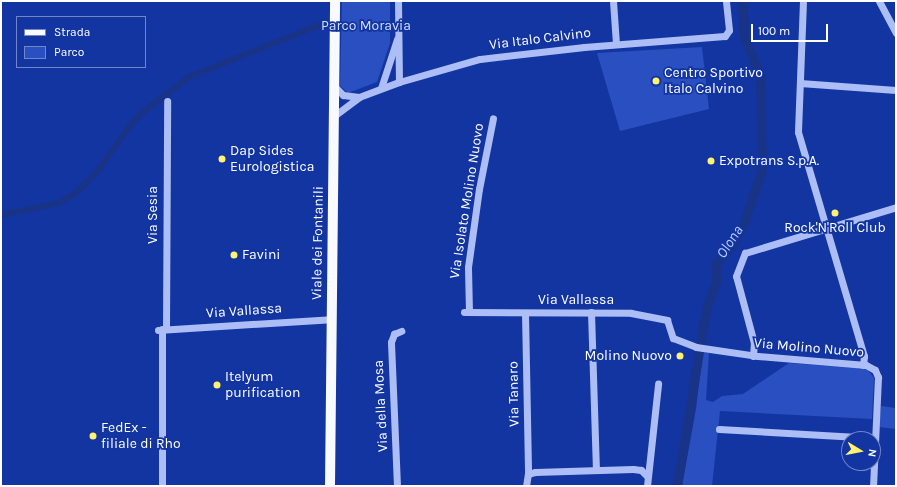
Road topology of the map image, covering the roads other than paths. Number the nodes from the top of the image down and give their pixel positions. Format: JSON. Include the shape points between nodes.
{"nodes":[{"id":1,"x":335,"y":1,"type":"edge"},
{"id":2,"x":398,"y":1,"type":"edge"},
{"id":3,"x":613,"y":1,"type":"edge"},
{"id":4,"x":726,"y":1,"type":"edge"},
{"id":5,"x":803,"y":1,"type":"edge"},
{"id":6,"x":879,"y":1,"type":"edge"},
{"id":7,"x":896,"y":32,"type":"edge"},
{"id":8,"x":397,"y":39,"type":"junction"},
{"id":9,"x":616,"y":44,"type":"junction"},
{"id":10,"x":399,"y":82,"type":"junction"},
{"id":11,"x":800,"y":83,"type":"junction"},
{"id":12,"x":334,"y":86,"type":"junction"},
{"id":13,"x":381,"y":88,"type":"junction"},
{"id":14,"x":896,"y":90,"type":"edge"},
{"id":15,"x":360,"y":97,"type":"junction"},
{"id":16,"x":167,"y":101,"type":"dead end"},
{"id":17,"x":334,"y":116,"type":"junction"},
{"id":18,"x":493,"y":118,"type":"dead end"},
{"id":19,"x":896,"y":206,"type":"edge"},
{"id":20,"x":826,"y":228,"type":"junction"},
{"id":21,"x":466,"y":312,"type":"joint"},
{"id":22,"x":591,"y":312,"type":"junction"},
{"id":23,"x":525,"y":313,"type":"junction"},
{"id":24,"x":331,"y":319,"type":"junction"},
{"id":25,"x":162,"y":329,"type":"junction"},
{"id":26,"x":401,"y":331,"type":"dead end"},
{"id":27,"x":673,"y":338,"type":"joint"},
{"id":28,"x":753,"y":356,"type":"junction"},
{"id":29,"x":863,"y":364,"type":"junction"},
{"id":30,"x":658,"y":384,"type":"dead end"},
{"id":31,"x":719,"y":429,"type":"dead end"},
{"id":32,"x":875,"y":431,"type":"edge"},
{"id":33,"x":841,"y":436,"type":"edge"},
{"id":34,"x":596,"y":470,"type":"junction"},
{"id":35,"x":874,"y":471,"type":"edge"},
{"id":36,"x":528,"y":474,"type":"junction"},
{"id":37,"x":646,"y":475,"type":"junction"},
{"id":38,"x":162,"y":486,"type":"edge"},
{"id":39,"x":330,"y":486,"type":"edge"},
{"id":40,"x":397,"y":486,"type":"edge"},
{"id":41,"x":526,"y":486,"type":"edge"},
{"id":42,"x":646,"y":486,"type":"edge"},
{"id":43,"x":873,"y":486,"type":"edge"}],
"edges":[{"from":1,"to":12,"type":"main road","name":"Viale dei Fontanili"},
{"from":2,"to":8,"type":"street"},
{"from":3,"to":9,"type":"street"},
{"from":4,"to":9,"type":"street","name":"Via Italo Calvino","via":[[728,33]]},
{"from":5,"to":11,"type":"street"},
{"from":6,"to":7,"type":"street"},
{"from":8,"to":10,"type":"street"},
{"from":8,"to":13,"type":"street"},
{"from":9,"to":10,"type":"street","name":"Via Italo Calvino","via":[[480,59]]},
{"from":10,"to":13,"type":"street","name":"Via Italo Calvino"},
{"from":11,"to":14,"type":"street"},
{"from":11,"to":20,"type":"street","via":[[798,132]]},
{"from":12,"to":15,"type":"street","via":[[343,95]]},
{"from":12,"to":17,"type":"main road","name":"Viale dei Fontanili"},
{"from":13,"to":15,"type":"street","name":"Via Italo Calvino"},
{"from":15,"to":17,"type":"street","name":"Via Italo Calvino"},
{"from":16,"to":25,"type":"street","name":"Via Sesia"},
{"from":17,"to":24,"type":"main road","name":"Viale dei Fontanili"},
{"from":18,"to":21,"type":"street","name":"Via Isolato Molino Nuovo","via":[[479,189],[468,267]]},
{"from":19,"to":20,"type":"street"},
{"from":20,"to":28,"type":"street","via":[[751,250],[740,260],[736,279],[754,343]]},
{"from":20,"to":29,"type":"street","via":[[864,356]]},
{"from":21,"to":23,"type":"street","name":"Via Vallassa"},
{"from":22,"to":23,"type":"street","name":"Via Vallassa"},
{"from":22,"to":27,"type":"street","name":"Via Vallassa","via":[[631,313],[665,319]]},
{"from":22,"to":34,"type":"street"},
{"from":23,"to":36,"type":"street","name":"Via Tanaro"},
{"from":24,"to":25,"type":"street","name":"Via Vallassa"},
{"from":24,"to":39,"type":"main road","name":"Viale dei Fontanili"},
{"from":25,"to":38,"type":"street","name":"Via Sesia"},
{"from":26,"to":40,"type":"street","name":"Via della Mosa","via":[[392,336],[391,345]]},
{"from":27,"to":28,"type":"street","name":"Via Molino Nuovo","via":[[696,348]]},
{"from":28,"to":29,"type":"street","name":"Via Molino Nuovo"},
{"from":29,"to":32,"type":"street","name":"Via Molino Nuovo","via":[[873,368],[878,377]]},
{"from":30,"to":37,"type":"street"},
{"from":31,"to":33,"type":"street"},
{"from":34,"to":36,"type":"street"},
{"from":34,"to":37,"type":"street","via":[[638,469]]},
{"from":35,"to":43,"type":"street","name":"Via Molino Nuovo"},
{"from":36,"to":41,"type":"street","name":"Via Tanaro"},
{"from":37,"to":42,"type":"street"}]}
